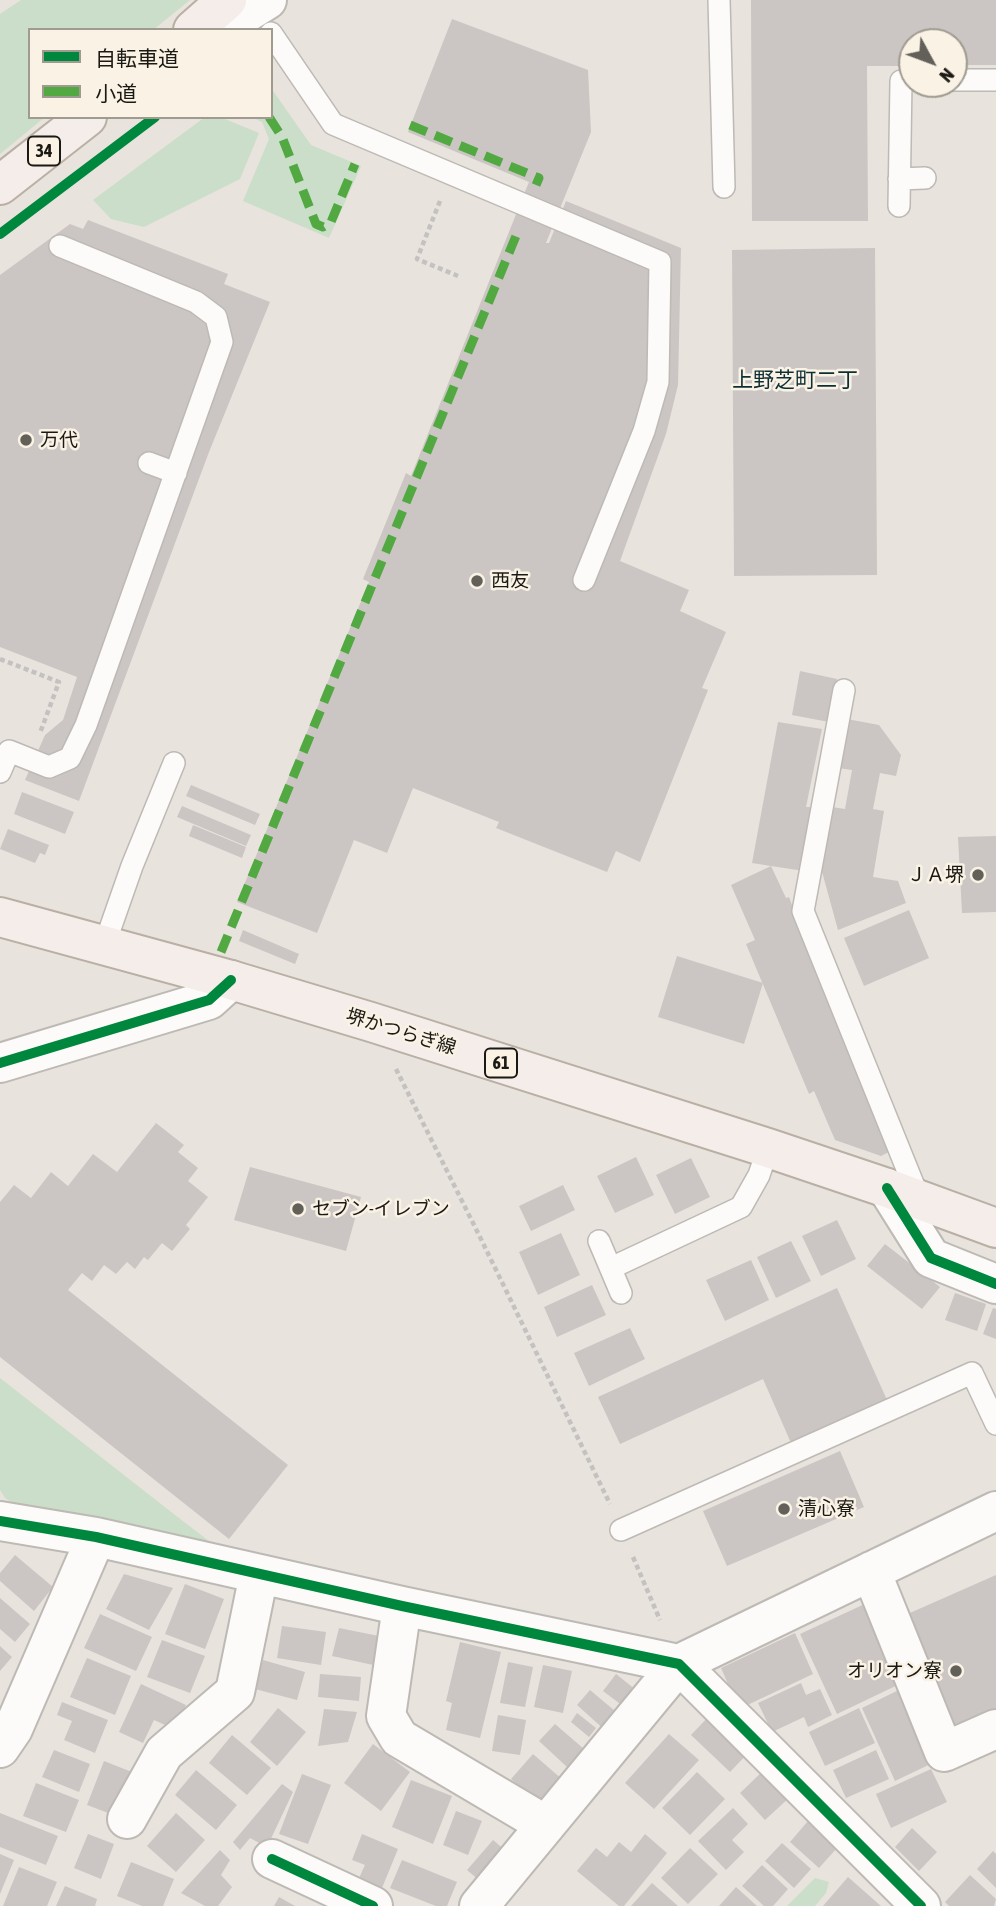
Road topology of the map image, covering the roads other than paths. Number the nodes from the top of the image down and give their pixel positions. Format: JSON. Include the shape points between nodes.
{"nodes":[{"id":1,"x":719,"y":0,"type":"edge"},
{"id":2,"x":258,"y":14,"type":"edge"},
{"id":3,"x":201,"y":28,"type":"edge"},
{"id":4,"x":224,"y":28,"type":"edge"},
{"id":5,"x":273,"y":36,"type":"edge"},
{"id":6,"x":968,"y":80,"type":"edge"},
{"id":7,"x":996,"y":80,"type":"edge"},
{"id":8,"x":901,"y":98,"type":"edge"},
{"id":9,"x":84,"y":119,"type":"edge"},
{"id":10,"x":925,"y":177,"type":"dead end"},
{"id":11,"x":900,"y":179,"type":"junction"},
{"id":12,"x":0,"y":185,"type":"edge"},
{"id":13,"x":723,"y":187,"type":"dead end"},
{"id":14,"x":899,"y":206,"type":"dead end"},
{"id":15,"x":60,"y":246,"type":"dead end"},
{"id":16,"x":149,"y":463,"type":"dead end"},
{"id":17,"x":176,"y":473,"type":"junction"},
{"id":18,"x":584,"y":580,"type":"dead end"},
{"id":19,"x":844,"y":690,"type":"dead end"},
{"id":20,"x":174,"y":763,"type":"dead end"},
{"id":21,"x":0,"y":772,"type":"edge"},
{"id":22,"x":0,"y":917,"type":"edge"},
{"id":23,"x":104,"y":946,"type":"junction"},
{"id":24,"x":231,"y":980,"type":"junction"},
{"id":25,"x":0,"y":1063,"type":"edge"},
{"id":26,"x":768,"y":1148,"type":"junction"},
{"id":27,"x":903,"y":1194,"type":"junction"},
{"id":28,"x":996,"y":1228,"type":"edge"},
{"id":29,"x":599,"y":1241,"type":"dead end"},
{"id":30,"x":611,"y":1268,"type":"junction"},
{"id":31,"x":996,"y":1284,"type":"edge"},
{"id":32,"x":621,"y":1293,"type":"dead end"},
{"id":33,"x":996,"y":1423,"type":"edge"},
{"id":34,"x":996,"y":1511,"type":"edge"},
{"id":35,"x":0,"y":1522,"type":"edge"},
{"id":36,"x":621,"y":1530,"type":"road end"},
{"id":37,"x":96,"y":1537,"type":"junction"},
{"id":38,"x":872,"y":1571,"type":"junction"},
{"id":39,"x":259,"y":1574,"type":"junction"},
{"id":40,"x":401,"y":1606,"type":"junction"},
{"id":41,"x":680,"y":1664,"type":"junction"},
{"id":42,"x":996,"y":1729,"type":"edge"},
{"id":43,"x":0,"y":1748,"type":"edge"},
{"id":44,"x":127,"y":1819,"type":"dead end"},
{"id":45,"x":546,"y":1825,"type":"junction"},
{"id":46,"x":272,"y":1859,"type":"dead end"},
{"id":47,"x":373,"y":1906,"type":"edge"},
{"id":48,"x":479,"y":1906,"type":"edge"},
{"id":49,"x":920,"y":1906,"type":"edge"}],
"edges":[{"from":1,"to":13,"type":"lane"},
{"from":2,"to":3,"type":"main road"},
{"from":2,"to":4,"type":"street"},
{"from":5,"to":18,"type":"lane","via":[[333,124],[660,262],[658,383],[644,431]]},
{"from":6,"to":7,"type":"lane"},
{"from":8,"to":11,"type":"lane"},
{"from":9,"to":12,"type":"main road","number":"34"},
{"from":10,"to":11,"type":"lane"},
{"from":11,"to":14,"type":"lane"},
{"from":15,"to":17,"type":"lane","via":[[196,302],[216,317],[222,342]]},
{"from":16,"to":17,"type":"lane"},
{"from":17,"to":21,"type":"lane","via":[[70,758],[49,767],[9,751]]},
{"from":19,"to":27,"type":"lane","via":[[803,911]]},
{"from":20,"to":23,"type":"lane"},
{"from":22,"to":23,"type":"main road","name":"堺かつらぎ線","number":"61"},
{"from":23,"to":24,"type":"main road","name":"堺かつらぎ線","number":"61"},
{"from":24,"to":25,"type":"street","via":[[209,1000]]},
{"from":24,"to":26,"type":"main road","name":"堺かつらぎ線","number":"61"},
{"from":26,"to":27,"type":"main road","name":"堺かつらぎ線","number":"61"},
{"from":26,"to":30,"type":"lane","via":[[741,1207]]},
{"from":27,"to":28,"type":"main road","name":"堺かつらぎ線","number":"61"},
{"from":27,"to":31,"type":"street","via":[[932,1258]]},
{"from":29,"to":30,"type":"lane"},
{"from":30,"to":32,"type":"lane"},
{"from":33,"to":36,"type":"lane","via":[[972,1373]]},
{"from":34,"to":38,"type":"street"},
{"from":35,"to":37,"type":"street"},
{"from":37,"to":39,"type":"street"},
{"from":37,"to":43,"type":"street","via":[[13,1730]]},
{"from":38,"to":41,"type":"street"},
{"from":38,"to":42,"type":"street","via":[[944,1752]]},
{"from":39,"to":40,"type":"street"},
{"from":39,"to":44,"type":"street","via":[[235,1692],[164,1753]]},
{"from":40,"to":41,"type":"street"},
{"from":40,"to":45,"type":"street","via":[[386,1716],[399,1738]]},
{"from":41,"to":45,"type":"street"},
{"from":41,"to":49,"type":"street"},
{"from":45,"to":48,"type":"street"},
{"from":46,"to":47,"type":"street"}]}
